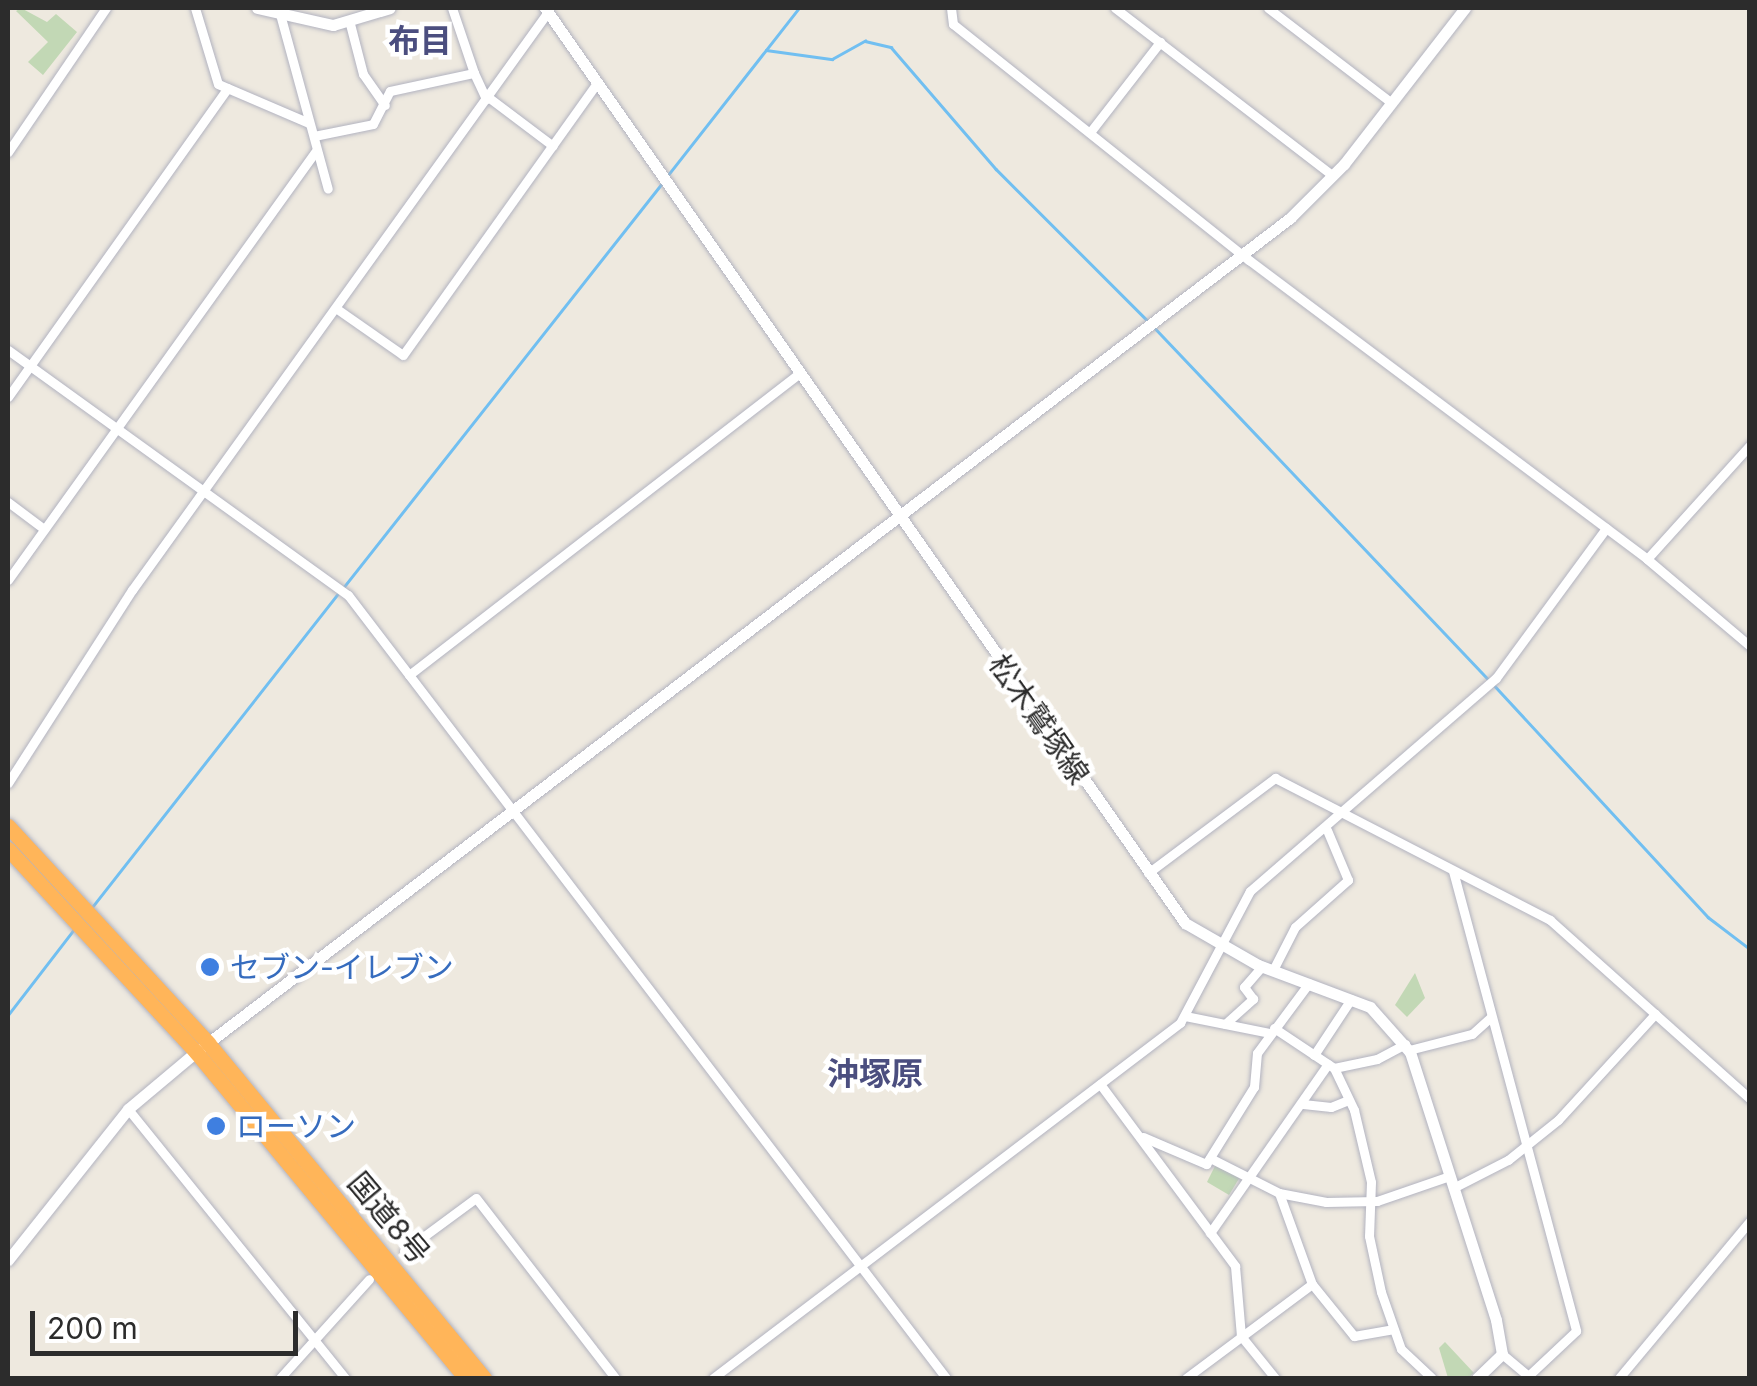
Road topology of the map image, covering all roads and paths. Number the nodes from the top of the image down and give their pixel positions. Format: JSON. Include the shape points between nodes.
{"nodes":[{"id":1,"x":106,"y":8,"type":"edge"},
{"id":2,"x":196,"y":8,"type":"edge"},
{"id":3,"x":257,"y":8,"type":"edge"},
{"id":4,"x":390,"y":8,"type":"edge"},
{"id":5,"x":452,"y":8,"type":"edge"},
{"id":6,"x":951,"y":8,"type":"edge"},
{"id":7,"x":1115,"y":8,"type":"edge"},
{"id":8,"x":1268,"y":8,"type":"edge"},
{"id":9,"x":1465,"y":8,"type":"edge"},
{"id":10,"x":546,"y":10,"type":"edge"},
{"id":11,"x":365,"y":11,"type":"edge"},
{"id":12,"x":280,"y":14,"type":"junction"},
{"id":13,"x":349,"y":20,"type":"junction"},
{"id":14,"x":1160,"y":42,"type":"junction"},
{"id":15,"x":474,"y":73,"type":"junction"},
{"id":16,"x":597,"y":83,"type":"junction"},
{"id":17,"x":228,"y":88,"type":"junction"},
{"id":18,"x":487,"y":98,"type":"junction"},
{"id":19,"x":1392,"y":103,"type":"junction"},
{"id":20,"x":385,"y":105,"type":"junction"},
{"id":21,"x":309,"y":124,"type":"junction"},
{"id":22,"x":1090,"y":130,"type":"junction"},
{"id":23,"x":314,"y":136,"type":"junction"},
{"id":24,"x":554,"y":146,"type":"junction"},
{"id":25,"x":8,"y":152,"type":"edge"},
{"id":26,"x":315,"y":152,"type":"junction"},
{"id":27,"x":1333,"y":176,"type":"junction"},
{"id":28,"x":328,"y":190,"type":"dead end"},
{"id":29,"x":1243,"y":255,"type":"junction"},
{"id":30,"x":336,"y":309,"type":"junction"},
{"id":31,"x":8,"y":350,"type":"edge"},
{"id":32,"x":30,"y":367,"type":"junction"},
{"id":33,"x":798,"y":374,"type":"junction"},
{"id":34,"x":8,"y":397,"type":"edge"},
{"id":35,"x":116,"y":427,"type":"junction"},
{"id":36,"x":1750,"y":445,"type":"edge"},
{"id":37,"x":204,"y":492,"type":"junction"},
{"id":38,"x":8,"y":502,"type":"edge"},
{"id":39,"x":900,"y":517,"type":"junction"},
{"id":40,"x":1606,"y":528,"type":"junction"},
{"id":41,"x":44,"y":529,"type":"junction"},
{"id":42,"x":1647,"y":559,"type":"junction"},
{"id":43,"x":8,"y":580,"type":"edge"},
{"id":44,"x":1750,"y":646,"type":"edge"},
{"id":45,"x":409,"y":675,"type":"junction"},
{"id":46,"x":8,"y":783,"type":"edge"},
{"id":47,"x":512,"y":810,"type":"junction"},
{"id":48,"x":1343,"y":813,"type":"junction"},
{"id":49,"x":8,"y":826,"type":"edge"},
{"id":50,"x":1327,"y":830,"type":"junction"},
{"id":51,"x":8,"y":849,"type":"edge"},
{"id":52,"x":1452,"y":870,"type":"junction"},
{"id":53,"x":1148,"y":873,"type":"junction"},
{"id":54,"x":54,"y":888,"type":"junction"},
{"id":55,"x":1217,"y":944,"type":"junction"},
{"id":56,"x":1268,"y":968,"type":"junction"},
{"id":57,"x":1309,"y":983,"type":"junction"},
{"id":58,"x":1351,"y":998,"type":"junction"},
{"id":59,"x":1655,"y":1014,"type":"junction"},
{"id":60,"x":1185,"y":1016,"type":"junction"},
{"id":61,"x":1490,"y":1017,"type":"junction"},
{"id":62,"x":1225,"y":1024,"type":"junction"},
{"id":63,"x":1272,"y":1030,"type":"junction"},
{"id":64,"x":202,"y":1047,"type":"junction"},
{"id":65,"x":1407,"y":1047,"type":"junction"},
{"id":66,"x":1314,"y":1055,"type":"junction"},
{"id":67,"x":1331,"y":1066,"type":"junction"},
{"id":68,"x":1100,"y":1084,"type":"junction"},
{"id":69,"x":1750,"y":1099,"type":"edge"},
{"id":70,"x":1348,"y":1100,"type":"junction"},
{"id":71,"x":1303,"y":1104,"type":"junction"},
{"id":72,"x":128,"y":1109,"type":"junction"},
{"id":73,"x":1140,"y":1136,"type":"junction"},
{"id":74,"x":1526,"y":1146,"type":"junction"},
{"id":75,"x":1210,"y":1158,"type":"junction"},
{"id":76,"x":1247,"y":1178,"type":"junction"},
{"id":77,"x":1451,"y":1182,"type":"junction"},
{"id":78,"x":1279,"y":1193,"type":"junction"},
{"id":79,"x":1369,"y":1200,"type":"junction"},
{"id":80,"x":1750,"y":1221,"type":"edge"},
{"id":81,"x":1210,"y":1232,"type":"junction"},
{"id":82,"x":404,"y":1251,"type":"dead end"},
{"id":83,"x":8,"y":1260,"type":"edge"},
{"id":84,"x":860,"y":1266,"type":"junction"},
{"id":85,"x":369,"y":1279,"type":"dead end"},
{"id":86,"x":1312,"y":1284,"type":"junction"},
{"id":87,"x":1392,"y":1329,"type":"junction"},
{"id":88,"x":312,"y":1336,"type":"junction"},
{"id":89,"x":1242,"y":1336,"type":"junction"},
{"id":90,"x":1502,"y":1354,"type":"junction"},
{"id":91,"x":1530,"y":1377,"type":"edge"},
{"id":92,"x":280,"y":1378,"type":"edge"},
{"id":93,"x":346,"y":1378,"type":"edge"},
{"id":94,"x":466,"y":1378,"type":"edge"},
{"id":95,"x":484,"y":1378,"type":"edge"},
{"id":96,"x":616,"y":1378,"type":"edge"},
{"id":97,"x":712,"y":1378,"type":"edge"},
{"id":98,"x":946,"y":1378,"type":"edge"},
{"id":99,"x":1186,"y":1378,"type":"edge"},
{"id":100,"x":1275,"y":1378,"type":"edge"},
{"id":101,"x":1432,"y":1378,"type":"edge"},
{"id":102,"x":1476,"y":1378,"type":"edge"},
{"id":103,"x":1619,"y":1378,"type":"edge"}],
"edges":[{"from":1,"to":25,"type":"street"},
{"from":2,"to":17,"type":"street","via":[[218,84]]},
{"from":3,"to":12,"type":"street"},
{"from":4,"to":11,"type":"street"},
{"from":5,"to":15,"type":"street"},
{"from":6,"to":22,"type":"street","via":[[953,24]]},
{"from":7,"to":14,"type":"street"},
{"from":8,"to":19,"type":"street"},
{"from":9,"to":19,"type":"street"},
{"from":10,"to":16,"type":"street","name":"松木鷲塚線"},
{"from":10,"to":18,"type":"street"},
{"from":11,"to":13,"type":"street"},
{"from":12,"to":13,"type":"street","via":[[333,26]]},
{"from":12,"to":21,"type":"street"},
{"from":13,"to":20,"type":"street","via":[[363,74]]},
{"from":14,"to":22,"type":"street"},
{"from":14,"to":27,"type":"street"},
{"from":15,"to":18,"type":"street"},
{"from":15,"to":20,"type":"street","via":[[390,91]]},
{"from":16,"to":24,"type":"street"},
{"from":16,"to":33,"type":"street","name":"松木鷲塚線"},
{"from":17,"to":21,"type":"street"},
{"from":17,"to":32,"type":"street"},
{"from":18,"to":24,"type":"street"},
{"from":18,"to":30,"type":"street"},
{"from":19,"to":27,"type":"street"},
{"from":20,"to":23,"type":"street","via":[[374,124]]},
{"from":21,"to":23,"type":"street"},
{"from":22,"to":29,"type":"street"},
{"from":23,"to":26,"type":"street"},
{"from":24,"to":30,"type":"street","via":[[402,355]]},
{"from":26,"to":28,"type":"street"},
{"from":26,"to":35,"type":"street"},
{"from":27,"to":29,"type":"street"},
{"from":29,"to":39,"type":"street"},
{"from":29,"to":40,"type":"street"},
{"from":30,"to":37,"type":"street"},
{"from":31,"to":32,"type":"street"},
{"from":32,"to":34,"type":"street"},
{"from":32,"to":35,"type":"street"},
{"from":33,"to":39,"type":"street","name":"松木鷲塚線"},
{"from":33,"to":45,"type":"street"},
{"from":35,"to":37,"type":"street"},
{"from":35,"to":41,"type":"street"},
{"from":36,"to":42,"type":"street"},
{"from":37,"to":45,"type":"street","via":[[348,595]]},
{"from":37,"to":46,"type":"street"},
{"from":38,"to":41,"type":"street"},
{"from":39,"to":47,"type":"street"},
{"from":39,"to":53,"type":"street","name":"松木鷲塚線"},
{"from":40,"to":42,"type":"street"},
{"from":40,"to":48,"type":"street","via":[[1496,678]]},
{"from":41,"to":43,"type":"street"},
{"from":42,"to":44,"type":"street"},
{"from":45,"to":47,"type":"street"},
{"from":47,"to":64,"type":"street"},
{"from":47,"to":84,"type":"street"},
{"from":48,"to":50,"type":"street"},
{"from":48,"to":52,"type":"street"},
{"from":48,"to":53,"type":"street","via":[[1275,778]]},
{"from":49,"to":54,"type":"highway","name":"国道8号"},
{"from":50,"to":55,"type":"street","via":[[1250,891]]},
{"from":50,"to":56,"type":"street","via":[[1348,880],[1295,927]]},
{"from":51,"to":54,"type":"highway","name":"国道8号"},
{"from":52,"to":59,"type":"street","via":[[1550,920]]},
{"from":52,"to":61,"type":"street"},
{"from":53,"to":55,"type":"street","name":"松木鷲塚線","via":[[1185,923]]},
{"from":54,"to":64,"type":"highway","name":"国道8号"},
{"from":55,"to":56,"type":"street","name":"松木鷲塚線"},
{"from":55,"to":60,"type":"street"},
{"from":56,"to":57,"type":"street","name":"松木鷲塚線"},
{"from":56,"to":62,"type":"street","via":[[1244,987],[1253,999]]},
{"from":57,"to":58,"type":"street","name":"松木鷲塚線"},
{"from":57,"to":63,"type":"street"},
{"from":58,"to":65,"type":"street","name":"松木鷲塚線","via":[[1383,1018]]},
{"from":58,"to":66,"type":"street"},
{"from":59,"to":69,"type":"street"},
{"from":59,"to":74,"type":"street"},
{"from":60,"to":62,"type":"street"},
{"from":60,"to":68,"type":"street"},
{"from":61,"to":65,"type":"street","via":[[1472,1034]]},
{"from":61,"to":74,"type":"street"},
{"from":62,"to":63,"type":"street"},
{"from":63,"to":66,"type":"street"},
{"from":63,"to":75,"type":"street","via":[[1257,1052],[1254,1087]]},
{"from":64,"to":72,"type":"street"},
{"from":64,"to":94,"type":"highway","name":"国道8号"},
{"from":64,"to":95,"type":"highway","name":"国道8号"},
{"from":65,"to":67,"type":"street"},
{"from":65,"to":77,"type":"street","name":"松木鷲塚線"},
{"from":66,"to":67,"type":"street"},
{"from":67,"to":70,"type":"street"},
{"from":67,"to":71,"type":"street"},
{"from":68,"to":73,"type":"street"},
{"from":68,"to":84,"type":"street"},
{"from":70,"to":71,"type":"street"},
{"from":70,"to":79,"type":"street","via":[[1361,1132]]},
{"from":71,"to":76,"type":"street"},
{"from":72,"to":83,"type":"street"},
{"from":72,"to":88,"type":"street"},
{"from":73,"to":75,"type":"street","via":[[1198,1165]]},
{"from":73,"to":81,"type":"street"},
{"from":74,"to":77,"type":"street"},
{"from":74,"to":91,"type":"street","via":[[1576,1331]]},
{"from":75,"to":76,"type":"street"},
{"from":76,"to":78,"type":"street"},
{"from":76,"to":81,"type":"street"},
{"from":77,"to":79,"type":"street"},
{"from":77,"to":90,"type":"street","name":"松木鷲塚線"},
{"from":78,"to":79,"type":"street"},
{"from":78,"to":86,"type":"street"},
{"from":79,"to":87,"type":"street","via":[[1371,1246]]},
{"from":80,"to":103,"type":"street"},
{"from":81,"to":89,"type":"street","via":[[1235,1266]]},
{"from":82,"to":96,"type":"street","via":[[476,1198]]},
{"from":84,"to":97,"type":"street"},
{"from":84,"to":98,"type":"street"},
{"from":85,"to":88,"type":"street"},
{"from":86,"to":87,"type":"street","via":[[1354,1336]]},
{"from":86,"to":89,"type":"street"},
{"from":87,"to":101,"type":"street","via":[[1401,1349]]},
{"from":88,"to":92,"type":"street"},
{"from":88,"to":93,"type":"street"},
{"from":89,"to":99,"type":"street"},
{"from":89,"to":100,"type":"street"},
{"from":90,"to":91,"type":"street"},
{"from":90,"to":102,"type":"street"}]}
